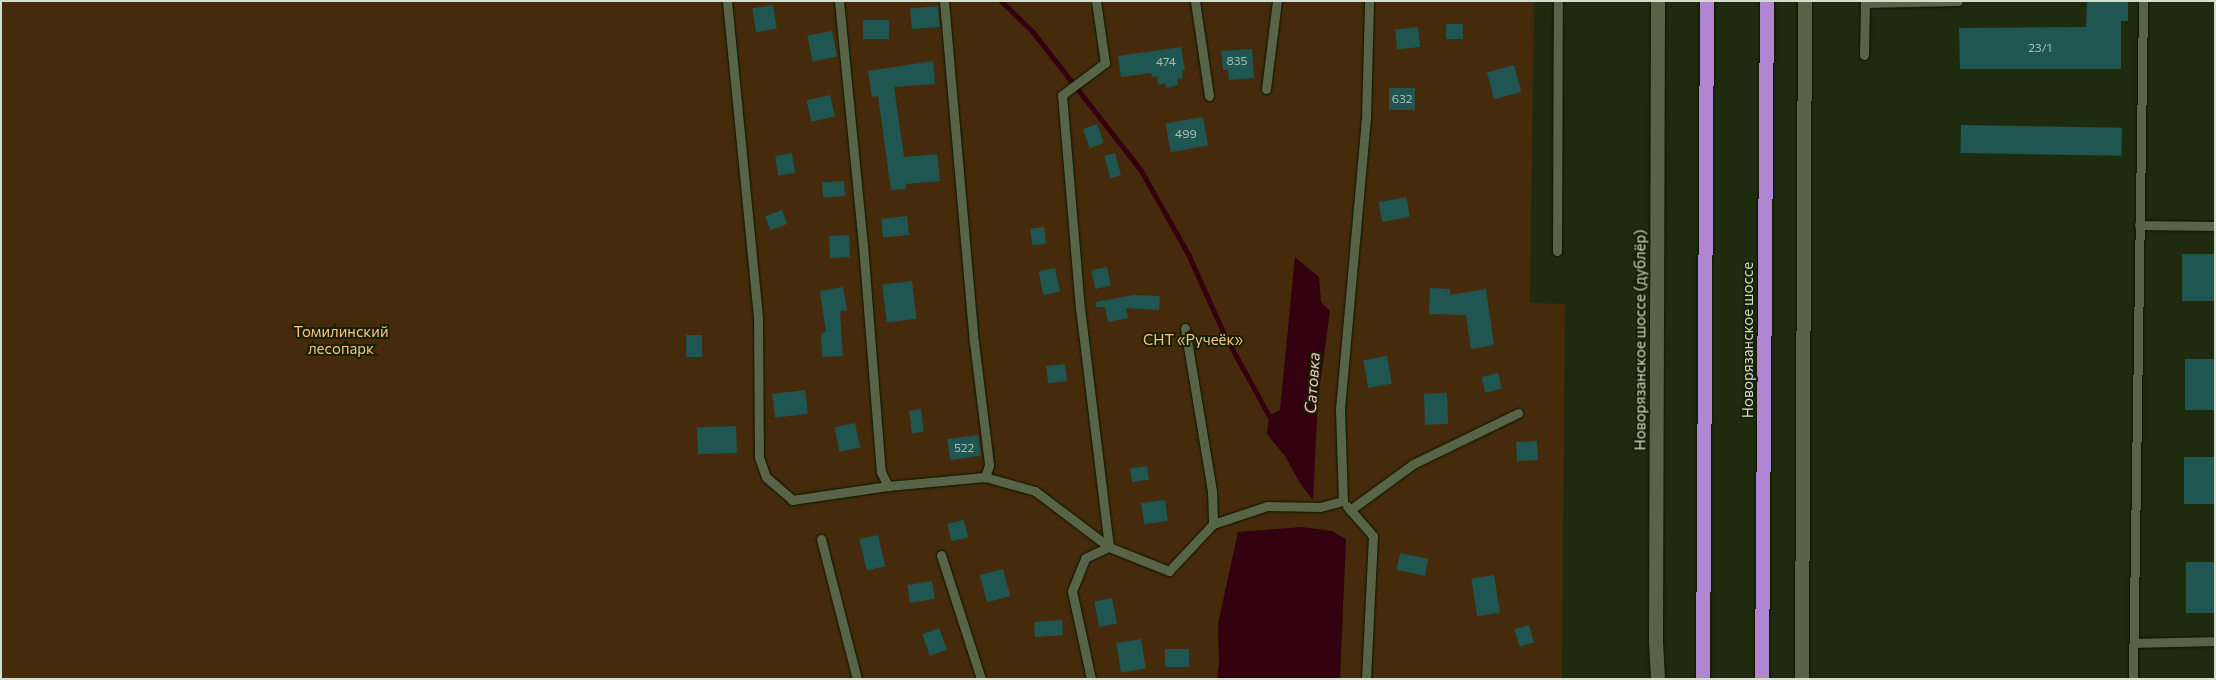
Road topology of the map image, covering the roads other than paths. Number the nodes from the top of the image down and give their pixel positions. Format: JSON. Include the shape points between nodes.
{"nodes":[{"id":1,"x":726,"y":1,"type":"edge"},
{"id":2,"x":838,"y":1,"type":"edge"},
{"id":3,"x":944,"y":1,"type":"edge"},
{"id":4,"x":1096,"y":1,"type":"edge"},
{"id":5,"x":1195,"y":1,"type":"edge"},
{"id":6,"x":1276,"y":1,"type":"edge"},
{"id":7,"x":1369,"y":1,"type":"edge"},
{"id":8,"x":1558,"y":1,"type":"edge"},
{"id":9,"x":1658,"y":1,"type":"edge"},
{"id":10,"x":1707,"y":1,"type":"edge"},
{"id":11,"x":1767,"y":1,"type":"edge"},
{"id":12,"x":1805,"y":1,"type":"edge"},
{"id":13,"x":1958,"y":1,"type":"edge"},
{"id":14,"x":2143,"y":1,"type":"edge"},
{"id":15,"x":1865,"y":2,"type":"edge"},
{"id":16,"x":1864,"y":55,"type":"dead end"},
{"id":17,"x":1266,"y":88,"type":"dead end"},
{"id":18,"x":1208,"y":96,"type":"dead end"},
{"id":19,"x":2139,"y":225,"type":"junction"},
{"id":20,"x":2215,"y":226,"type":"edge"},
{"id":21,"x":1557,"y":250,"type":"dead end"},
{"id":22,"x":1185,"y":328,"type":"dead end"},
{"id":23,"x":1518,"y":413,"type":"dead end"},
{"id":24,"x":985,"y":477,"type":"junction"},
{"id":25,"x":888,"y":486,"type":"junction"},
{"id":26,"x":1343,"y":501,"type":"junction"},
{"id":27,"x":1350,"y":510,"type":"junction"},
{"id":28,"x":1212,"y":524,"type":"junction"},
{"id":29,"x":821,"y":539,"type":"dead end"},
{"id":30,"x":1109,"y":547,"type":"junction"},
{"id":31,"x":941,"y":554,"type":"dead end"},
{"id":32,"x":2215,"y":640,"type":"edge"},
{"id":33,"x":2134,"y":643,"type":"junction"},
{"id":34,"x":857,"y":679,"type":"edge"},
{"id":35,"x":980,"y":679,"type":"edge"},
{"id":36,"x":1091,"y":679,"type":"edge"},
{"id":37,"x":1366,"y":679,"type":"edge"},
{"id":38,"x":1658,"y":679,"type":"edge"},
{"id":39,"x":1703,"y":679,"type":"edge"},
{"id":40,"x":1762,"y":679,"type":"edge"},
{"id":41,"x":1802,"y":679,"type":"edge"},
{"id":42,"x":2133,"y":679,"type":"edge"}],
"edges":[{"from":1,"to":25,"type":"lane","via":[[758,318],[759,457],[766,477],[792,500]]},
{"from":2,"to":25,"type":"lane","via":[[862,236],[881,472]]},
{"from":3,"to":24,"type":"lane","via":[[974,342],[989,465]]},
{"from":4,"to":30,"type":"lane","via":[[1105,63],[1062,94],[1080,309]]},
{"from":5,"to":18,"type":"lane"},
{"from":6,"to":17,"type":"lane"},
{"from":7,"to":26,"type":"lane","via":[[1366,118],[1340,409]]},
{"from":8,"to":21,"type":"lane"},
{"from":9,"to":38,"type":"street","name":"Новорязанское шоссе (дублёр)"},
{"from":10,"to":39,"type":"highway"},
{"from":11,"to":40,"type":"highway","name":"Новорязанское шоссе"},
{"from":12,"to":41,"type":"street"},
{"from":13,"to":15,"type":"lane"},
{"from":14,"to":19,"type":"lane"},
{"from":15,"to":16,"type":"lane"},
{"from":19,"to":20,"type":"lane"},
{"from":19,"to":33,"type":"lane"},
{"from":22,"to":28,"type":"lane","via":[[1212,491]]},
{"from":23,"to":27,"type":"lane","via":[[1413,464]]},
{"from":24,"to":25,"type":"lane"},
{"from":24,"to":30,"type":"lane","via":[[1035,491]]},
{"from":26,"to":27,"type":"lane"},
{"from":26,"to":28,"type":"lane","via":[[1320,507],[1266,506]]},
{"from":27,"to":37,"type":"lane","via":[[1372,536]]},
{"from":28,"to":30,"type":"lane","via":[[1169,571]]},
{"from":29,"to":34,"type":"lane"},
{"from":30,"to":36,"type":"lane","via":[[1085,558],[1072,591]]},
{"from":31,"to":35,"type":"lane"},
{"from":32,"to":33,"type":"lane"},
{"from":33,"to":42,"type":"lane"}]}
